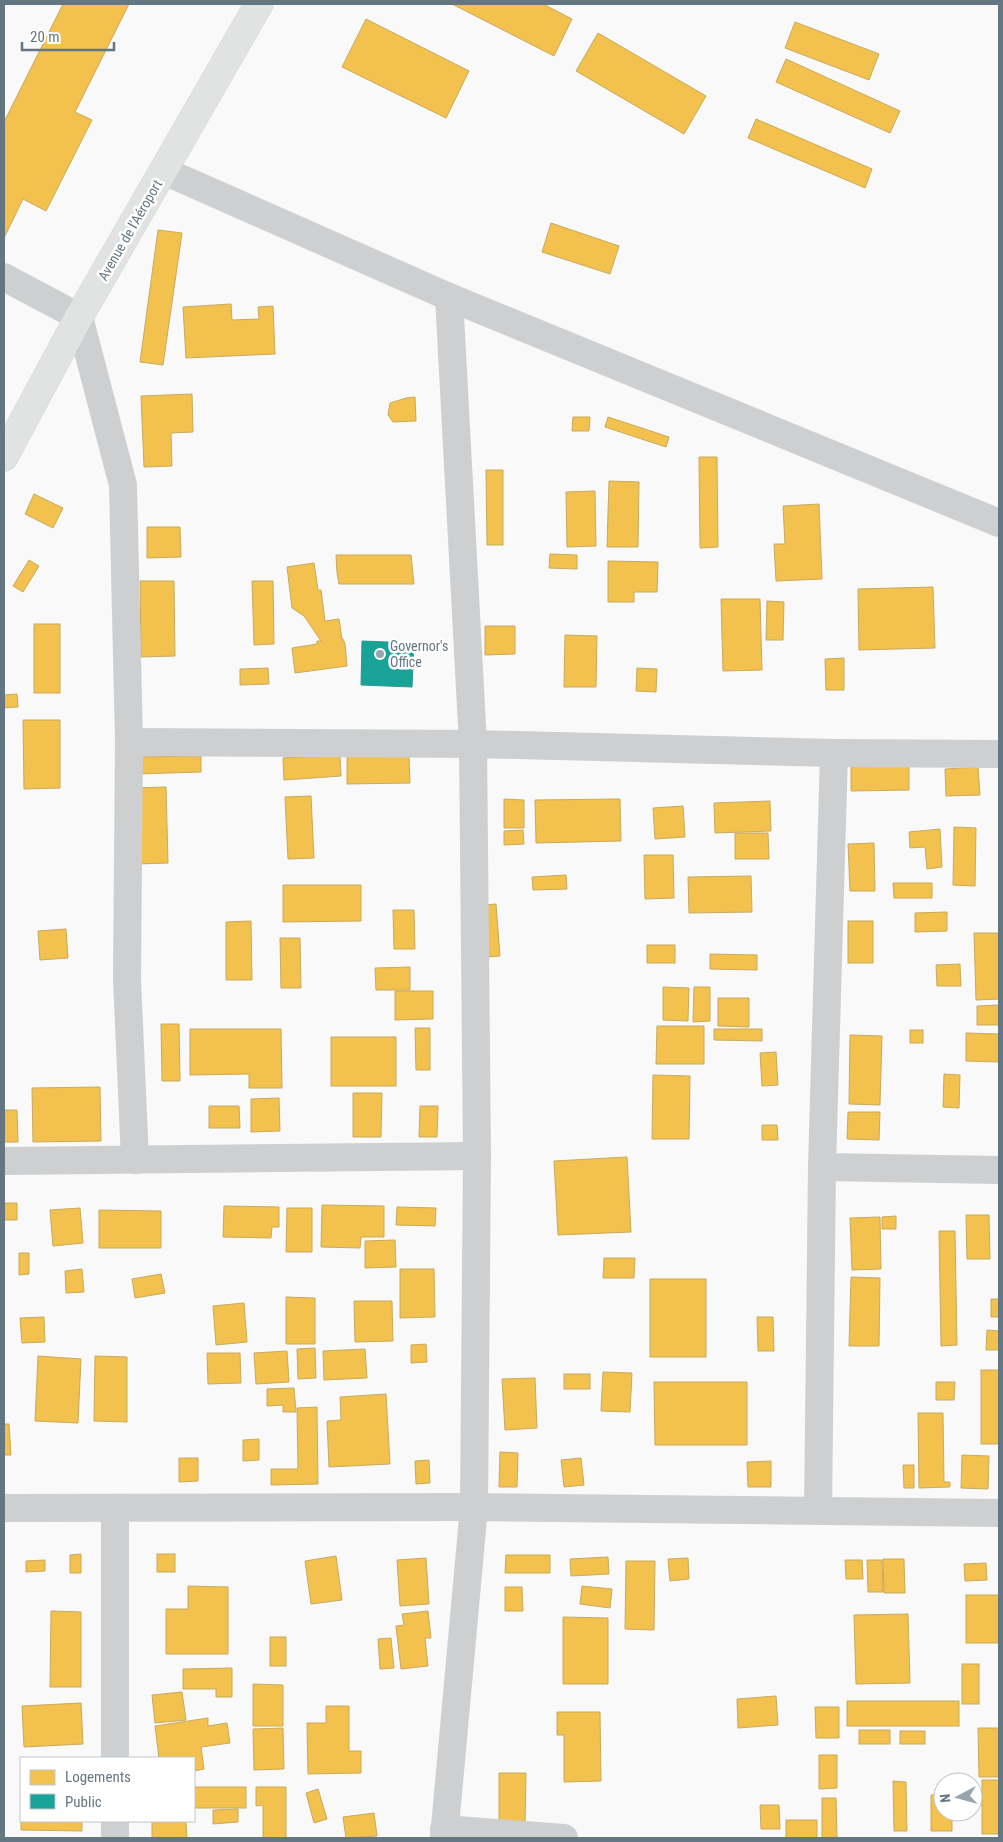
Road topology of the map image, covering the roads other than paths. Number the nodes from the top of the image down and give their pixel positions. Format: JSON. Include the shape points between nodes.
{"nodes":[{"id":1,"x":259,"y":4,"type":"edge"},
{"id":2,"x":164,"y":171,"type":"junction"},
{"id":3,"x":4,"y":277,"type":"edge"},
{"id":4,"x":449,"y":297,"type":"junction"},
{"id":5,"x":79,"y":316,"type":"junction"},
{"id":6,"x":4,"y":457,"type":"edge"},
{"id":7,"x":999,"y":523,"type":"edge"},
{"id":8,"x":129,"y":742,"type":"junction"},
{"id":9,"x":473,"y":744,"type":"junction"},
{"id":10,"x":834,"y":753,"type":"junction"},
{"id":11,"x":999,"y":754,"type":"edge"},
{"id":12,"x":477,"y":1156,"type":"junction"},
{"id":13,"x":135,"y":1160,"type":"junction"},
{"id":14,"x":4,"y":1162,"type":"edge"},
{"id":15,"x":822,"y":1167,"type":"junction"},
{"id":16,"x":999,"y":1170,"type":"edge"},
{"id":17,"x":474,"y":1507,"type":"junction"},
{"id":18,"x":4,"y":1508,"type":"edge"},
{"id":19,"x":115,"y":1508,"type":"junction"},
{"id":20,"x":818,"y":1511,"type":"junction"},
{"id":21,"x":999,"y":1514,"type":"edge"},
{"id":22,"x":115,"y":1757,"type":"edge"},
{"id":23,"x":115,"y":1822,"type":"edge"},
{"id":24,"x":444,"y":1834,"type":"edge"},
{"id":25,"x":115,"y":1838,"type":"edge"},
{"id":26,"x":564,"y":1838,"type":"edge"}],
"edges":[{"from":1,"to":2,"type":"main road","name":"Avenue de l'Aéroport"},
{"from":2,"to":4,"type":"street"},
{"from":2,"to":5,"type":"main road","name":"Avenue de l'Aéroport"},
{"from":3,"to":5,"type":"street"},
{"from":4,"to":7,"type":"street"},
{"from":4,"to":9,"type":"street"},
{"from":5,"to":6,"type":"main road","name":"Avenue de l'Aéroport"},
{"from":5,"to":8,"type":"street","via":[[123,485]]},
{"from":8,"to":9,"type":"street"},
{"from":8,"to":13,"type":"street","via":[[128,979]]},
{"from":9,"to":10,"type":"street"},
{"from":9,"to":12,"type":"street"},
{"from":10,"to":11,"type":"street"},
{"from":10,"to":15,"type":"street"},
{"from":12,"to":13,"type":"street"},
{"from":12,"to":17,"type":"street"},
{"from":13,"to":14,"type":"street"},
{"from":15,"to":16,"type":"street"},
{"from":15,"to":20,"type":"street"},
{"from":17,"to":19,"type":"street"},
{"from":17,"to":20,"type":"street"},
{"from":17,"to":24,"type":"street"},
{"from":18,"to":19,"type":"street"},
{"from":19,"to":22,"type":"street"},
{"from":20,"to":21,"type":"street"},
{"from":23,"to":25,"type":"street"},
{"from":24,"to":26,"type":"street"}]}
